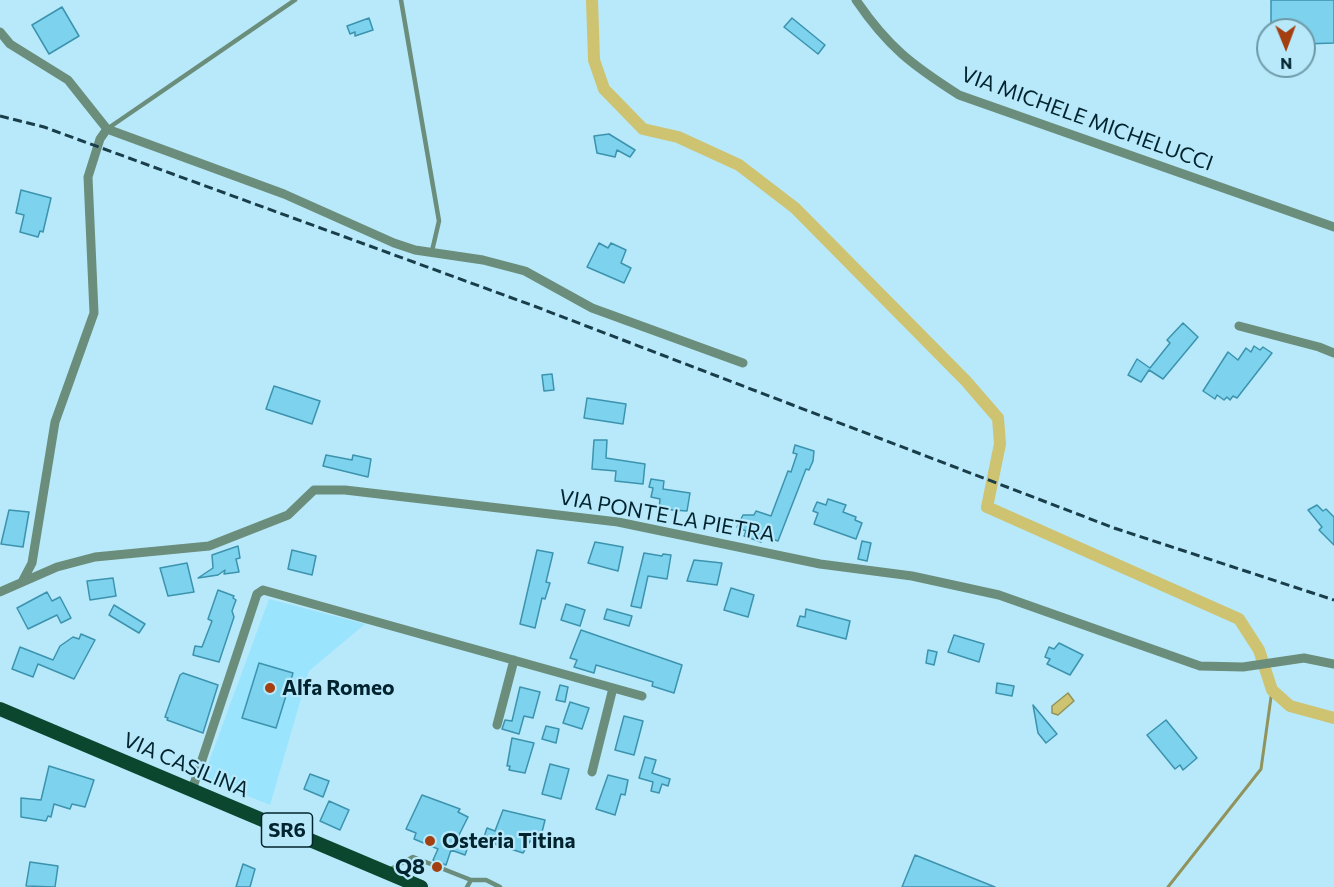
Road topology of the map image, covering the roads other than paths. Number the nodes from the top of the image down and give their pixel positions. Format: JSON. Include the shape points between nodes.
{"nodes":[{"id":1,"x":295,"y":0,"type":"edge"},
{"id":2,"x":401,"y":0,"type":"edge"},
{"id":3,"x":856,"y":0,"type":"edge"},
{"id":4,"x":0,"y":32,"type":"edge"},
{"id":5,"x":107,"y":129,"type":"junction"},
{"id":6,"x":1334,"y":227,"type":"edge"},
{"id":7,"x":432,"y":250,"type":"junction"},
{"id":8,"x":1239,"y":326,"type":"dead end"},
{"id":9,"x":1334,"y":353,"type":"edge"},
{"id":10,"x":743,"y":363,"type":"dead end"},
{"id":11,"x":23,"y":580,"type":"junction"},
{"id":12,"x":0,"y":592,"type":"edge"},
{"id":13,"x":514,"y":660,"type":"junction"},
{"id":14,"x":1334,"y":664,"type":"edge"},
{"id":15,"x":613,"y":687,"type":"junction"},
{"id":16,"x":642,"y":696,"type":"dead end"},
{"id":17,"x":0,"y":709,"type":"edge"},
{"id":18,"x":497,"y":725,"type":"dead end"},
{"id":19,"x":592,"y":772,"type":"dead end"},
{"id":20,"x":192,"y":790,"type":"junction"},
{"id":21,"x":386,"y":872,"type":"junction"},
{"id":22,"x":471,"y":880,"type":"junction"},
{"id":23,"x":422,"y":887,"type":"edge"},
{"id":24,"x":467,"y":887,"type":"edge"},
{"id":25,"x":500,"y":887,"type":"edge"}],
"edges":[{"from":1,"to":5,"type":"lane"},
{"from":2,"to":7,"type":"lane","via":[[439,221]]},
{"from":3,"to":6,"type":"street","name":"VIA MICHELE MICHELUCCI","via":[[878,32],[915,67],[959,95]]},
{"from":4,"to":5,"type":"street","via":[[10,44],[68,80]]},
{"from":5,"to":7,"type":"street","via":[[284,194],[394,243]]},
{"from":5,"to":11,"type":"street","via":[[90,167],[87,187],[94,313],[55,423],[32,563]]},
{"from":7,"to":10,"type":"street","via":[[525,271],[592,308]]},
{"from":8,"to":9,"type":"street"},
{"from":11,"to":12,"type":"street","name":"VIA PONTE LA PIETRA"},
{"from":11,"to":14,"type":"street","name":"VIA PONTE LA PIETRA","via":[[95,557],[209,546],[288,515],[314,490],[345,490],[618,522],[820,564],[912,576],[999,595],[1200,666],[1243,667],[1304,658]]},
{"from":13,"to":15,"type":"street"},
{"from":13,"to":18,"type":"street"},
{"from":13,"to":20,"type":"street","via":[[263,590],[257,594]]},
{"from":15,"to":16,"type":"street"},
{"from":15,"to":19,"type":"street"},
{"from":17,"to":20,"type":"main road","name":"VIA CASILINA","number":"SR6"},
{"from":20,"to":21,"type":"main road","name":"VIA CASILINA","number":"SR6"},
{"from":21,"to":22,"type":"lane","via":[[414,857]]},
{"from":21,"to":23,"type":"main road","name":"VIA CASILINA","number":"SR6"},
{"from":22,"to":24,"type":"lane"},
{"from":22,"to":25,"type":"lane","via":[[486,880]]}]}
